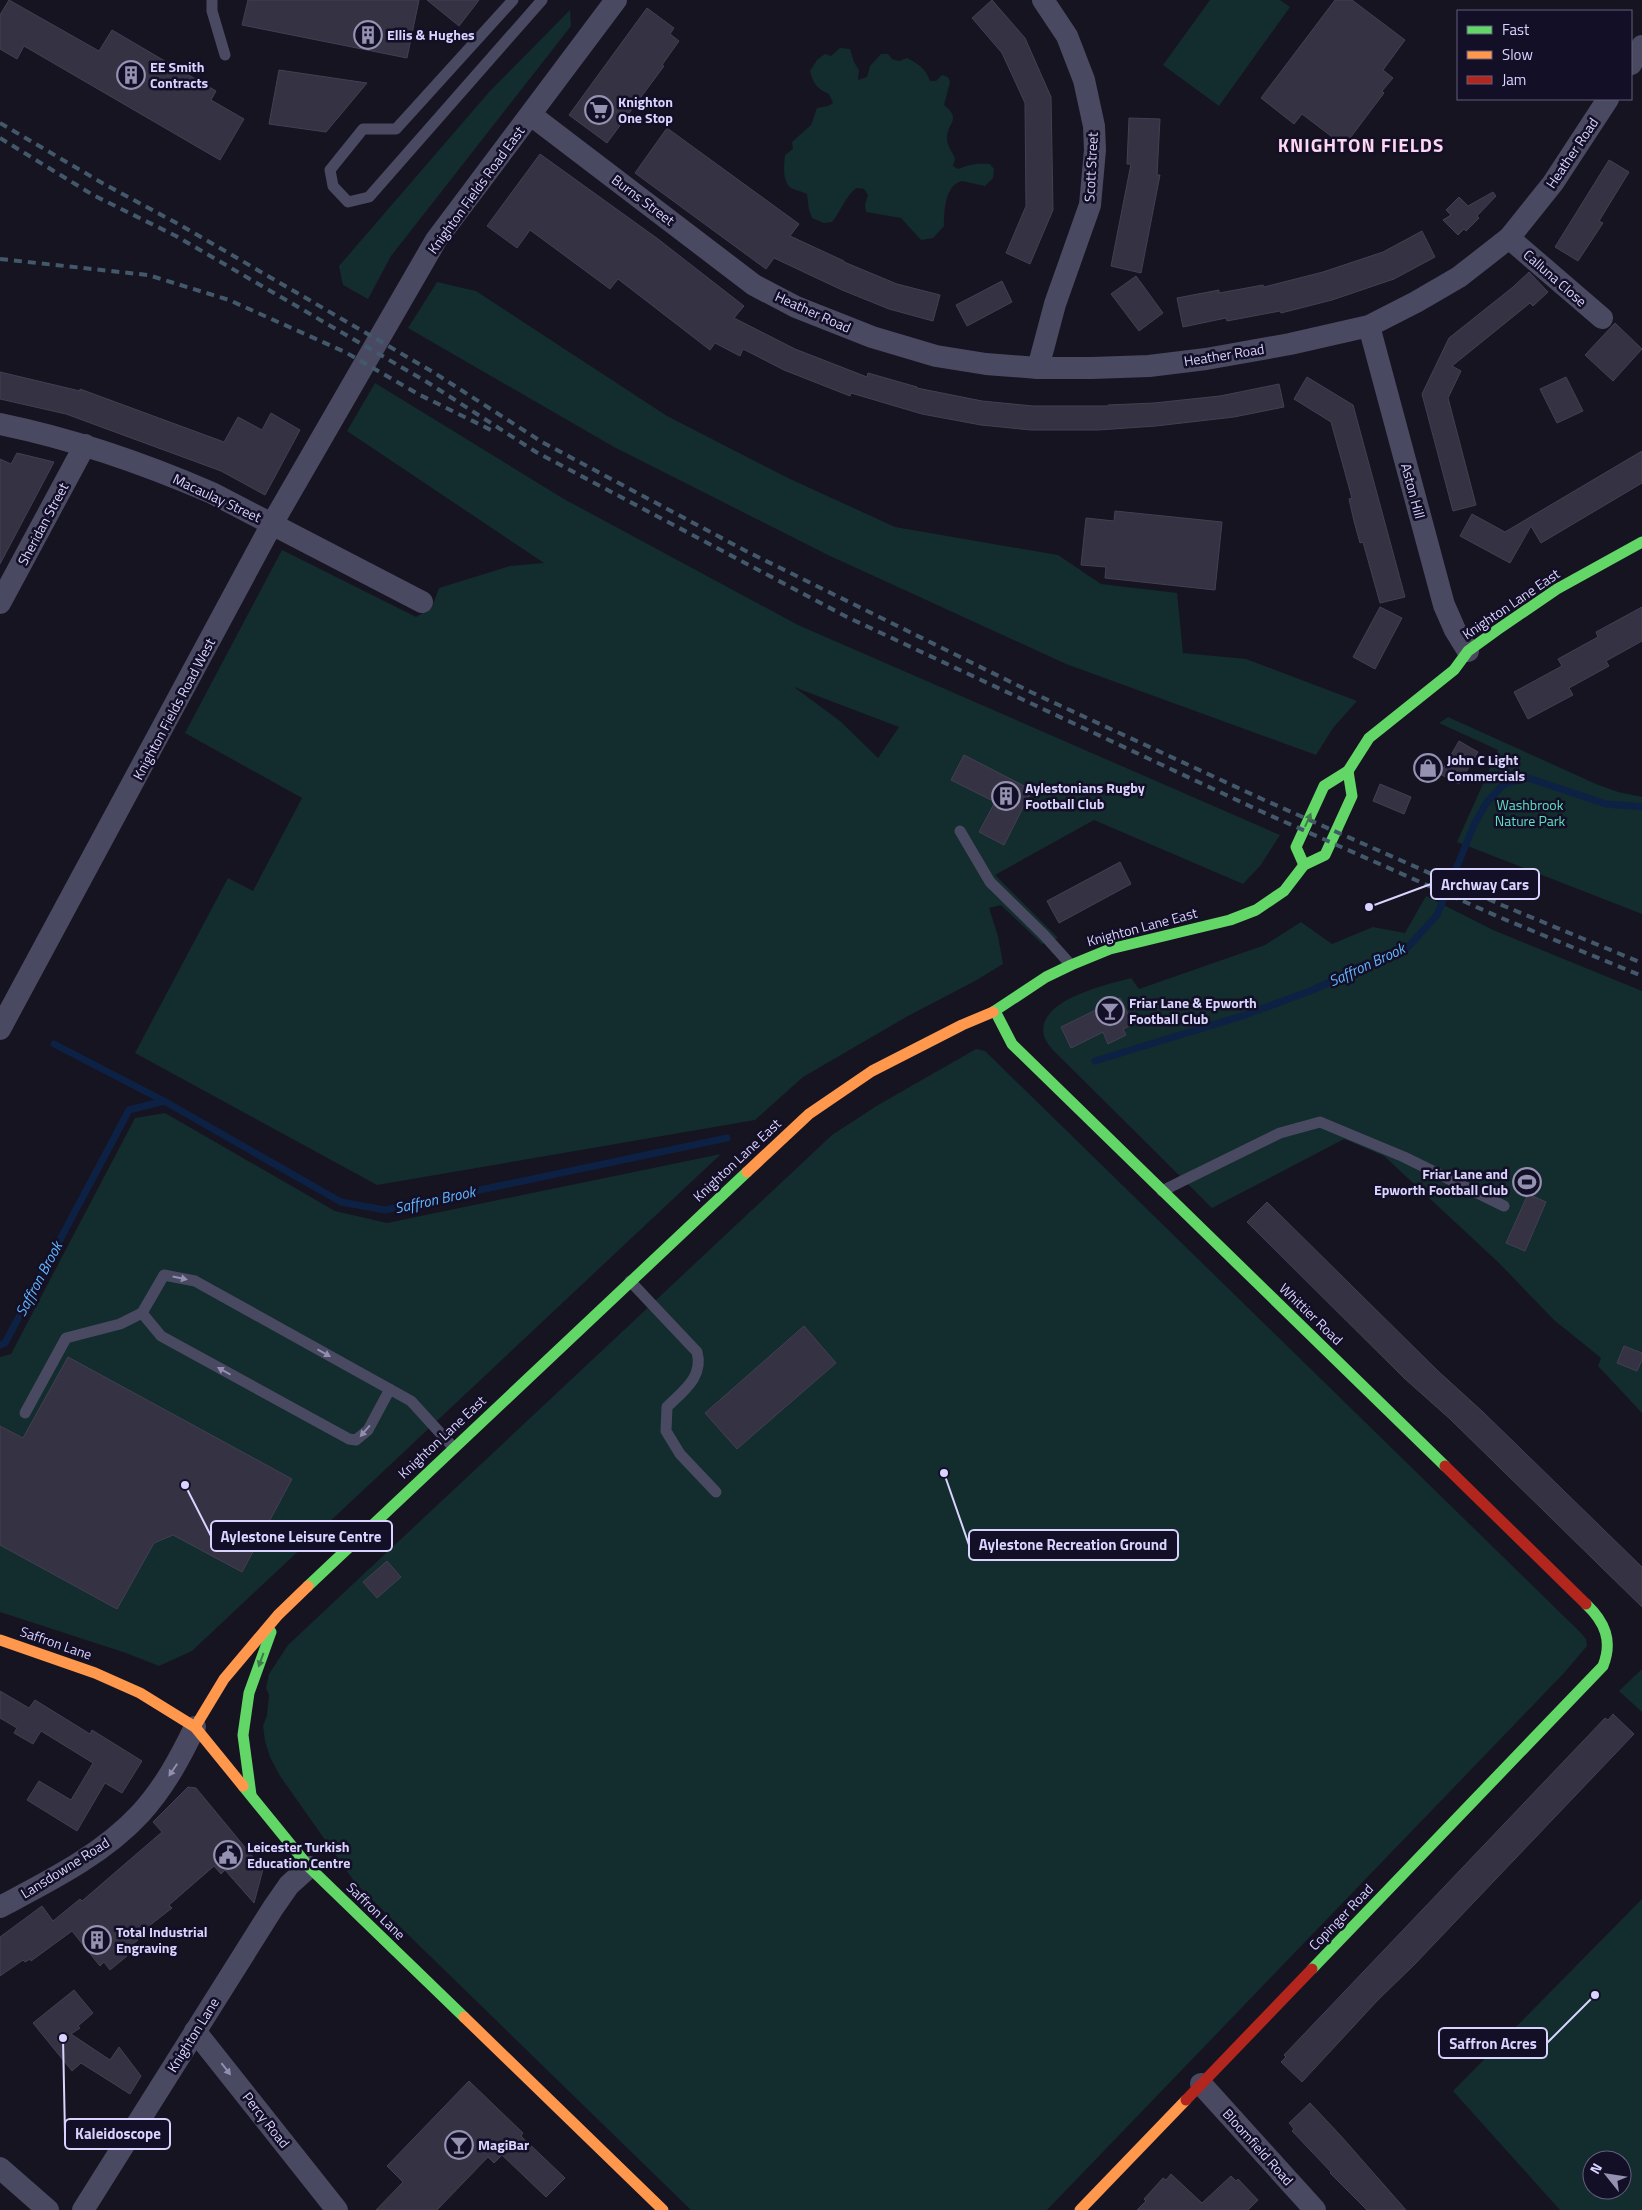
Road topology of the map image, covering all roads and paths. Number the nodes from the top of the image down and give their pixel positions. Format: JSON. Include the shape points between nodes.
{"nodes":[{"id":1,"x":212,"y":0,"type":"edge"},
{"id":2,"x":513,"y":0,"type":"edge"},
{"id":3,"x":542,"y":0,"type":"edge"},
{"id":4,"x":1043,"y":0,"type":"edge"},
{"id":5,"x":613,"y":1,"type":"edge"},
{"id":6,"x":226,"y":55,"type":"dead end"},
{"id":7,"x":1607,"y":100,"type":"edge"},
{"id":8,"x":531,"y":115,"type":"junction"},
{"id":9,"x":1509,"y":238,"type":"junction"},
{"id":10,"x":754,"y":285,"type":"joint"},
{"id":11,"x":1602,"y":318,"type":"dead end"},
{"id":12,"x":1369,"y":326,"type":"junction"},
{"id":13,"x":1038,"y":368,"type":"junction"},
{"id":14,"x":350,"y":390,"type":"joint"},
{"id":15,"x":0,"y":424,"type":"edge"},
{"id":16,"x":85,"y":445,"type":"junction"},
{"id":17,"x":272,"y":524,"type":"junction"},
{"id":18,"x":1642,"y":542,"type":"edge"},
{"id":19,"x":422,"y":602,"type":"dead end"},
{"id":20,"x":0,"y":603,"type":"edge"},
{"id":21,"x":1468,"y":651,"type":"junction"},
{"id":22,"x":1348,"y":772,"type":"junction"},
{"id":23,"x":960,"y":831,"type":"dead end"},
{"id":24,"x":1304,"y":865,"type":"junction"},
{"id":25,"x":1071,"y":964,"type":"junction"},
{"id":26,"x":995,"y":1010,"type":"junction"},
{"id":27,"x":2,"y":1019,"type":"edge"},
{"id":28,"x":1162,"y":1190,"type":"junction"},
{"id":29,"x":1504,"y":1206,"type":"dead end"},
{"id":30,"x":630,"y":1281,"type":"junction"},
{"id":31,"x":142,"y":1314,"type":"junction"},
{"id":32,"x":390,"y":1389,"type":"junction"},
{"id":33,"x":25,"y":1413,"type":"dead end"},
{"id":34,"x":453,"y":1447,"type":"junction"},
{"id":35,"x":716,"y":1492,"type":"dead end"},
{"id":36,"x":278,"y":1614,"type":"junction"},
{"id":37,"x":1609,"y":1637,"type":"joint"},
{"id":38,"x":0,"y":1640,"type":"edge"},
{"id":39,"x":195,"y":1726,"type":"junction"},
{"id":40,"x":251,"y":1795,"type":"junction"},
{"id":41,"x":309,"y":1867,"type":"junction"},
{"id":42,"x":0,"y":1907,"type":"edge"},
{"id":43,"x":195,"y":2030,"type":"junction"},
{"id":44,"x":1201,"y":2084,"type":"junction"},
{"id":45,"x":0,"y":2168,"type":"edge"},
{"id":46,"x":48,"y":2210,"type":"edge"},
{"id":47,"x":84,"y":2210,"type":"edge"},
{"id":48,"x":337,"y":2210,"type":"edge"},
{"id":49,"x":663,"y":2210,"type":"edge"},
{"id":50,"x":1080,"y":2210,"type":"edge"},
{"id":51,"x":1315,"y":2210,"type":"edge"}],
"edges":[{"from":1,"to":6,"type":"lane","via":[[212,11]]},
{"from":2,"to":3,"type":"lane","via":[[396,129],[363,129],[330,170],[333,186],[348,202],[369,197]]},
{"from":4,"to":13,"type":"street","name":"Scott Street","via":[[1067,36],[1084,80],[1094,126],[1095,150],[1090,205],[1055,304]]},
{"from":5,"to":8,"type":"street","name":"Knighton Fields Road East"},
{"from":7,"to":9,"type":"street","name":"Heather Road","via":[[1553,183]]},
{"from":8,"to":10,"type":"street","name":"Burns Street"},
{"from":8,"to":14,"type":"street","name":"Knighton Fields Road East","via":[[436,240]]},
{"from":9,"to":11,"type":"street","name":"Calluna Close"},
{"from":9,"to":12,"type":"street","name":"Heather Road","via":[[1459,277]]},
{"from":10,"to":13,"type":"street","name":"Heather Road","via":[[833,323],[936,356]]},
{"from":12,"to":13,"type":"street","name":"Heather Road","via":[[1290,344],[1149,366]]},
{"from":12,"to":21,"type":"street","name":"Aston Hill","via":[[1444,605]]},
{"from":14,"to":17,"type":"street","name":"Knighton Fields Road West"},
{"from":15,"to":16,"type":"street","name":"Macaulay Street"},
{"from":16,"to":17,"type":"street","name":"Macaulay Street","via":[[181,480]]},
{"from":16,"to":20,"type":"street","name":"Sheridan Street"},
{"from":17,"to":19,"type":"street","name":"Macaulay Street"},
{"from":17,"to":27,"type":"street","name":"Knighton Fields Road West"},
{"from":18,"to":21,"type":"street","name":"Knighton Lane East","via":[[1557,589]]},
{"from":21,"to":22,"type":"street","name":"Knighton Lane East","via":[[1454,670],[1369,738]]},
{"from":22,"to":24,"type":"street","name":"Knighton Lane East","via":[[1352,796],[1325,855]]},
{"from":24,"to":22,"type":"street","name":"Knighton Lane East","one_way":true,"via":[[1296,847],[1324,786]]},
{"from":23,"to":25,"type":"lane","via":[[990,882]]},
{"from":24,"to":25,"type":"street","name":"Knighton Lane East","via":[[1284,891],[1256,910],[1230,920],[1110,949]]},
{"from":25,"to":26,"type":"street","name":"Knighton Lane East"},
{"from":26,"to":28,"type":"street","name":"Whittier Road","via":[[1012,1044]]},
{"from":26,"to":30,"type":"street","name":"Knighton Lane East","via":[[872,1071],[809,1114]]},
{"from":28,"to":29,"type":"lane","via":[[1280,1133],[1320,1122],[1404,1157]]},
{"from":28,"to":37,"type":"street","name":"Whittier Road","via":[[1599,1616]]},
{"from":30,"to":34,"type":"street","name":"Knighton Lane East"},
{"from":30,"to":35,"type":"lane","via":[[697,1352],[700,1364],[692,1382],[667,1407],[666,1431],[680,1454]]},
{"from":31,"to":32,"type":"lane","one_way":true,"via":[[164,1275],[195,1281]]},
{"from":32,"to":31,"type":"lane","one_way":true,"via":[[368,1430],[356,1440],[349,1440],[161,1336]]},
{"from":31,"to":33,"type":"lane","via":[[120,1324],[66,1338]]},
{"from":32,"to":34,"type":"lane","via":[[411,1401]]},
{"from":34,"to":36,"type":"street","name":"Knighton Lane East"},
{"from":36,"to":39,"type":"street","name":"Knighton Lane East","via":[[224,1679]]},
{"from":36,"to":40,"type":"street","name":"Knighton Lane East","one_way":true,"via":[[249,1694],[243,1734]]},
{"from":37,"to":44,"type":"street","name":"Copinger Road","via":[[1609,1653],[1603,1666]]},
{"from":38,"to":39,"type":"street","name":"Saffron Lane","via":[[104,1677],[147,1697]]},
{"from":39,"to":40,"type":"street","name":"Saffron Lane"},
{"from":39,"to":42,"type":"street","name":"Lansdowne Road","one_way":true,"via":[[180,1759],[141,1813],[110,1841],[69,1869]]},
{"from":40,"to":41,"type":"street","name":"Saffron Lane"},
{"from":41,"to":43,"type":"street","name":"Knighton Lane","via":[[289,1885]]},
{"from":41,"to":49,"type":"street","name":"Saffron Lane"},
{"from":43,"to":47,"type":"street","name":"Knighton Lane"},
{"from":43,"to":48,"type":"street","name":"Percy Road","one_way":true},
{"from":44,"to":50,"type":"street","name":"Copinger Road"},
{"from":44,"to":51,"type":"street","name":"Bloomfield Road"},
{"from":45,"to":46,"type":"street"}]}
